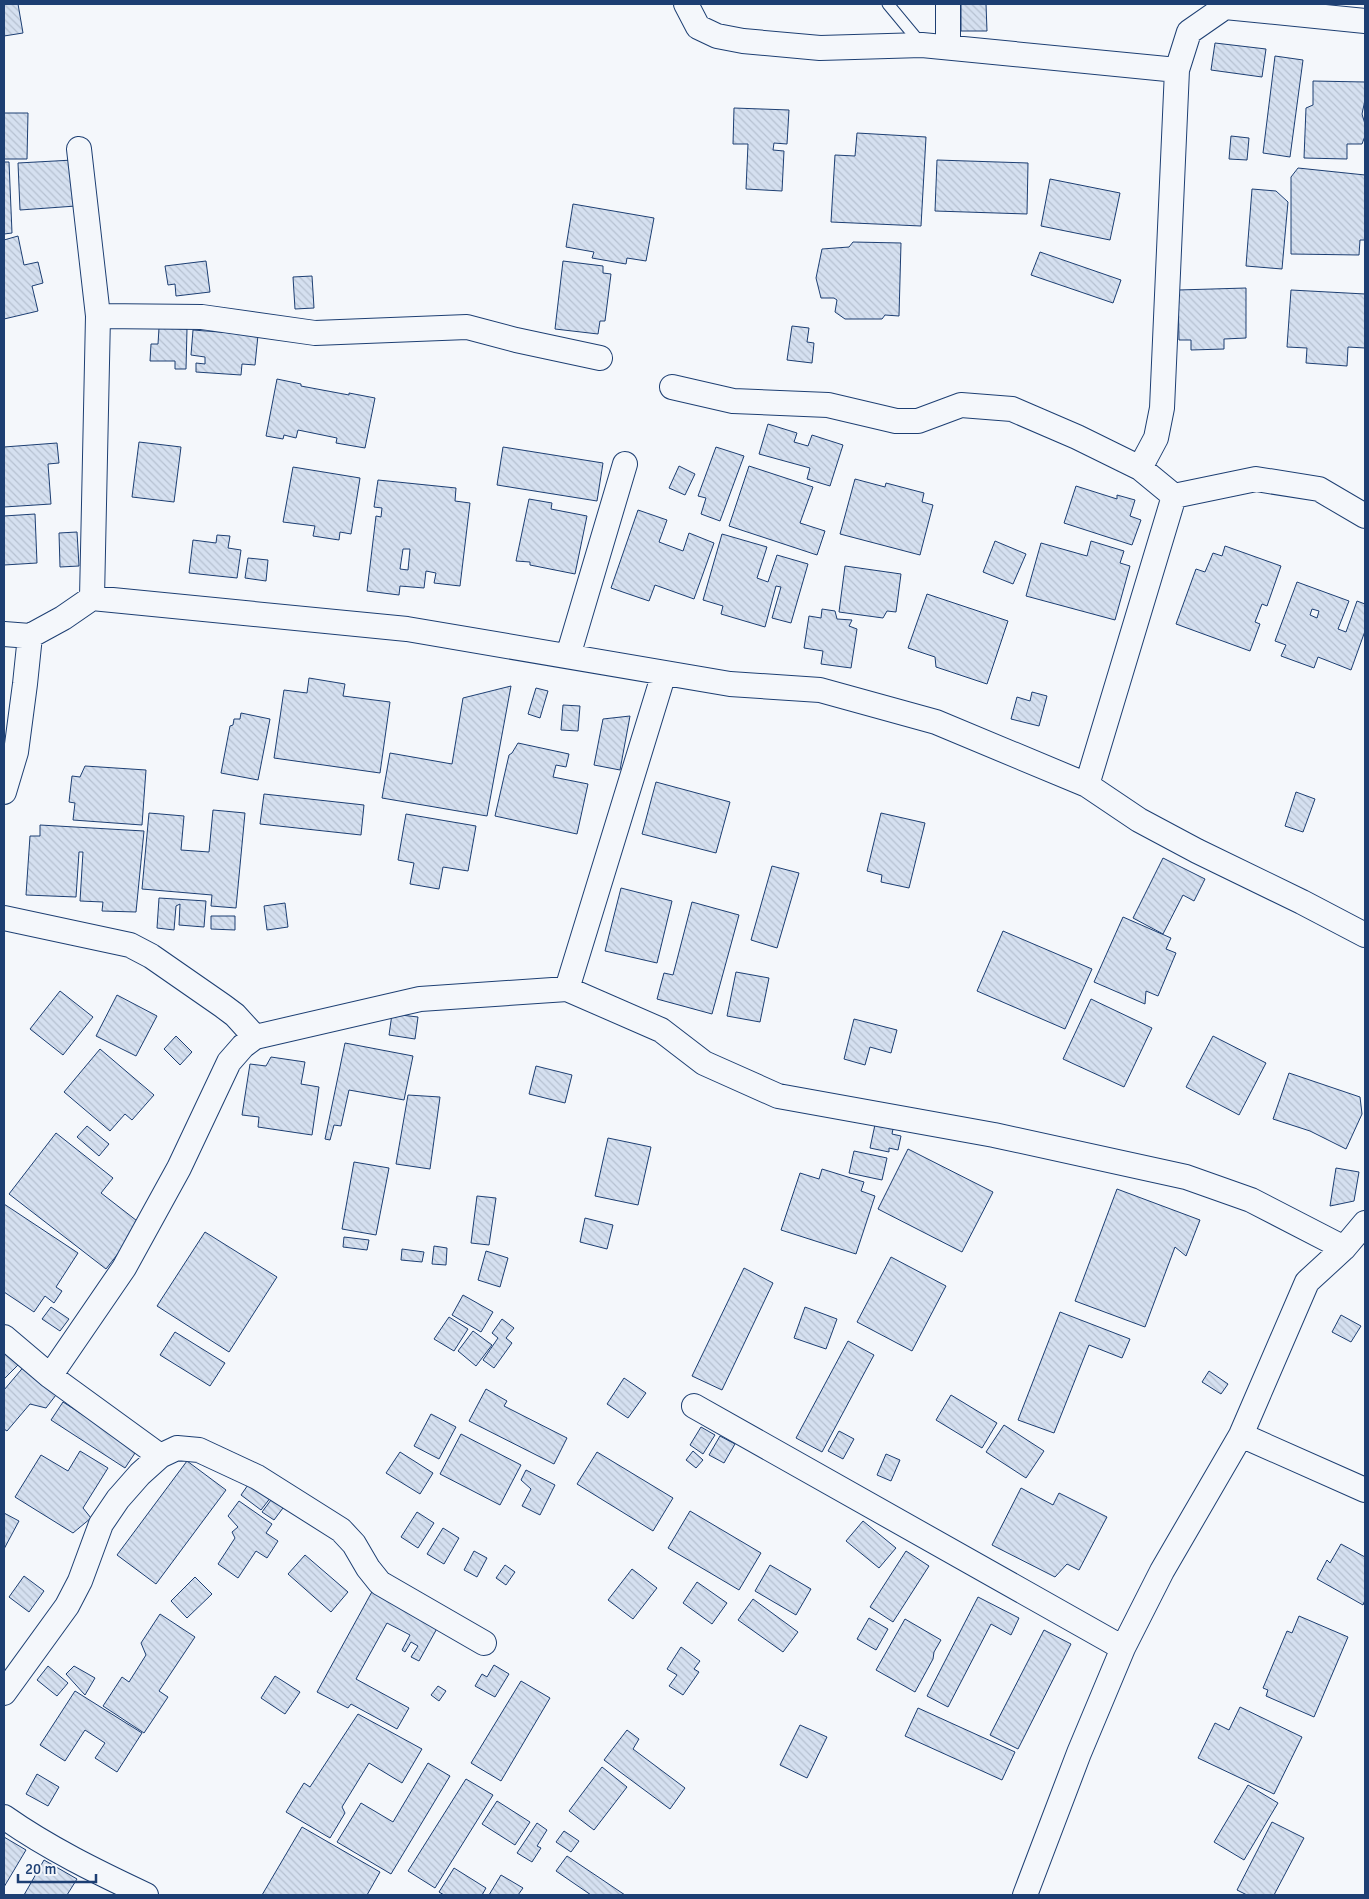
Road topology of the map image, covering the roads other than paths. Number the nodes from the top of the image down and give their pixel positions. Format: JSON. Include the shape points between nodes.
{"nodes":[{"id":1,"x":686,"y":4,"type":"edge"},
{"id":2,"x":888,"y":4,"type":"edge"},
{"id":3,"x":948,"y":4,"type":"edge"},
{"id":4,"x":1225,"y":5,"type":"edge"},
{"id":5,"x":1365,"y":21,"type":"edge"},
{"id":6,"x":922,"y":45,"type":"junction"},
{"id":7,"x":948,"y":47,"type":"junction"},
{"id":8,"x":1177,"y":70,"type":"junction"},
{"id":9,"x":79,"y":148,"type":"dead end"},
{"id":10,"x":98,"y":316,"type":"junction"},
{"id":11,"x":600,"y":358,"type":"dead end"},
{"id":12,"x":672,"y":387,"type":"dead end"},
{"id":13,"x":625,"y":464,"type":"dead end"},
{"id":14,"x":1140,"y":468,"type":"junction"},
{"id":15,"x":1174,"y":496,"type":"junction"},
{"id":16,"x":1365,"y":516,"type":"edge"},
{"id":17,"x":92,"y":598,"type":"junction"},
{"id":18,"x":4,"y":634,"type":"edge"},
{"id":19,"x":30,"y":636,"type":"junction"},
{"id":20,"x":568,"y":656,"type":"junction"},
{"id":21,"x":664,"y":673,"type":"junction"},
{"id":22,"x":1087,"y":785,"type":"junction"},
{"id":23,"x":4,"y":792,"type":"edge"},
{"id":24,"x":4,"y":918,"type":"edge"},
{"id":25,"x":1365,"y":936,"type":"edge"},
{"id":26,"x":567,"y":990,"type":"junction"},
{"id":27,"x":255,"y":1037,"type":"junction"},
{"id":28,"x":1365,"y":1223,"type":"edge"},
{"id":29,"x":1344,"y":1248,"type":"junction"},
{"id":30,"x":4,"y":1337,"type":"edge"},
{"id":31,"x":50,"y":1376,"type":"junction"},
{"id":32,"x":694,"y":1406,"type":"dead end"},
{"id":33,"x":1242,"y":1435,"type":"junction"},
{"id":34,"x":160,"y":1456,"type":"junction"},
{"id":35,"x":1365,"y":1490,"type":"edge"},
{"id":36,"x":484,"y":1643,"type":"dead end"},
{"id":37,"x":1123,"y":1648,"type":"junction"},
{"id":38,"x":4,"y":1693,"type":"edge"},
{"id":39,"x":4,"y":1817,"type":"edge"},
{"id":40,"x":146,"y":1895,"type":"edge"},
{"id":41,"x":1025,"y":1895,"type":"edge"}],
"edges":[{"from":1,"to":6,"type":"street","via":[[698,27],[717,36],[743,41],[820,48]]},
{"from":2,"to":6,"type":"lane"},
{"from":3,"to":7,"type":"street"},
{"from":4,"to":5,"type":"street"},
{"from":4,"to":8,"type":"street","via":[[1190,32]]},
{"from":6,"to":7,"type":"street"},
{"from":7,"to":8,"type":"street"},
{"from":8,"to":14,"type":"street","via":[[1162,408],[1156,438]]},
{"from":9,"to":10,"type":"street"},
{"from":10,"to":11,"type":"street","via":[[202,318],[315,333],[468,327]]},
{"from":10,"to":17,"type":"street"},
{"from":12,"to":14,"type":"street","via":[[733,401],[828,405],[896,421],[918,421],[961,405],[1012,409]]},
{"from":13,"to":20,"type":"street"},
{"from":14,"to":15,"type":"street"},
{"from":15,"to":16,"type":"street","via":[[1256,479],[1320,489]]},
{"from":15,"to":22,"type":"street"},
{"from":17,"to":19,"type":"street"},
{"from":17,"to":20,"type":"street","via":[[407,629]]},
{"from":18,"to":19,"type":"street"},
{"from":19,"to":23,"type":"street","via":[[16,752]]},
{"from":20,"to":21,"type":"street"},
{"from":21,"to":22,"type":"street","via":[[730,684],[820,690],[936,722]]},
{"from":21,"to":26,"type":"street"},
{"from":22,"to":25,"type":"street","via":[[1140,820]]},
{"from":24,"to":27,"type":"street","via":[[130,945],[223,1006]]},
{"from":26,"to":27,"type":"street","via":[[420,999]]},
{"from":26,"to":29,"type":"street","via":[[662,1030],[704,1063],[778,1096],[994,1135],[1186,1177],[1251,1200]]},
{"from":27,"to":31,"type":"street","via":[[242,1046],[229,1062],[179,1168],[124,1268]]},
{"from":28,"to":29,"type":"street"},
{"from":29,"to":33,"type":"street","via":[[1307,1282]]},
{"from":30,"to":31,"type":"street"},
{"from":31,"to":34,"type":"street"},
{"from":32,"to":37,"type":"street"},
{"from":33,"to":35,"type":"street"},
{"from":33,"to":37,"type":"street","via":[[1162,1571]]},
{"from":34,"to":36,"type":"street","via":[[177,1448],[199,1450],[257,1477],[341,1530],[380,1583]]},
{"from":34,"to":38,"type":"street","via":[[118,1499],[101,1524],[80,1582],[67,1606]]},
{"from":37,"to":41,"type":"street"},
{"from":39,"to":40,"type":"street","via":[[101,1874]]}]}
